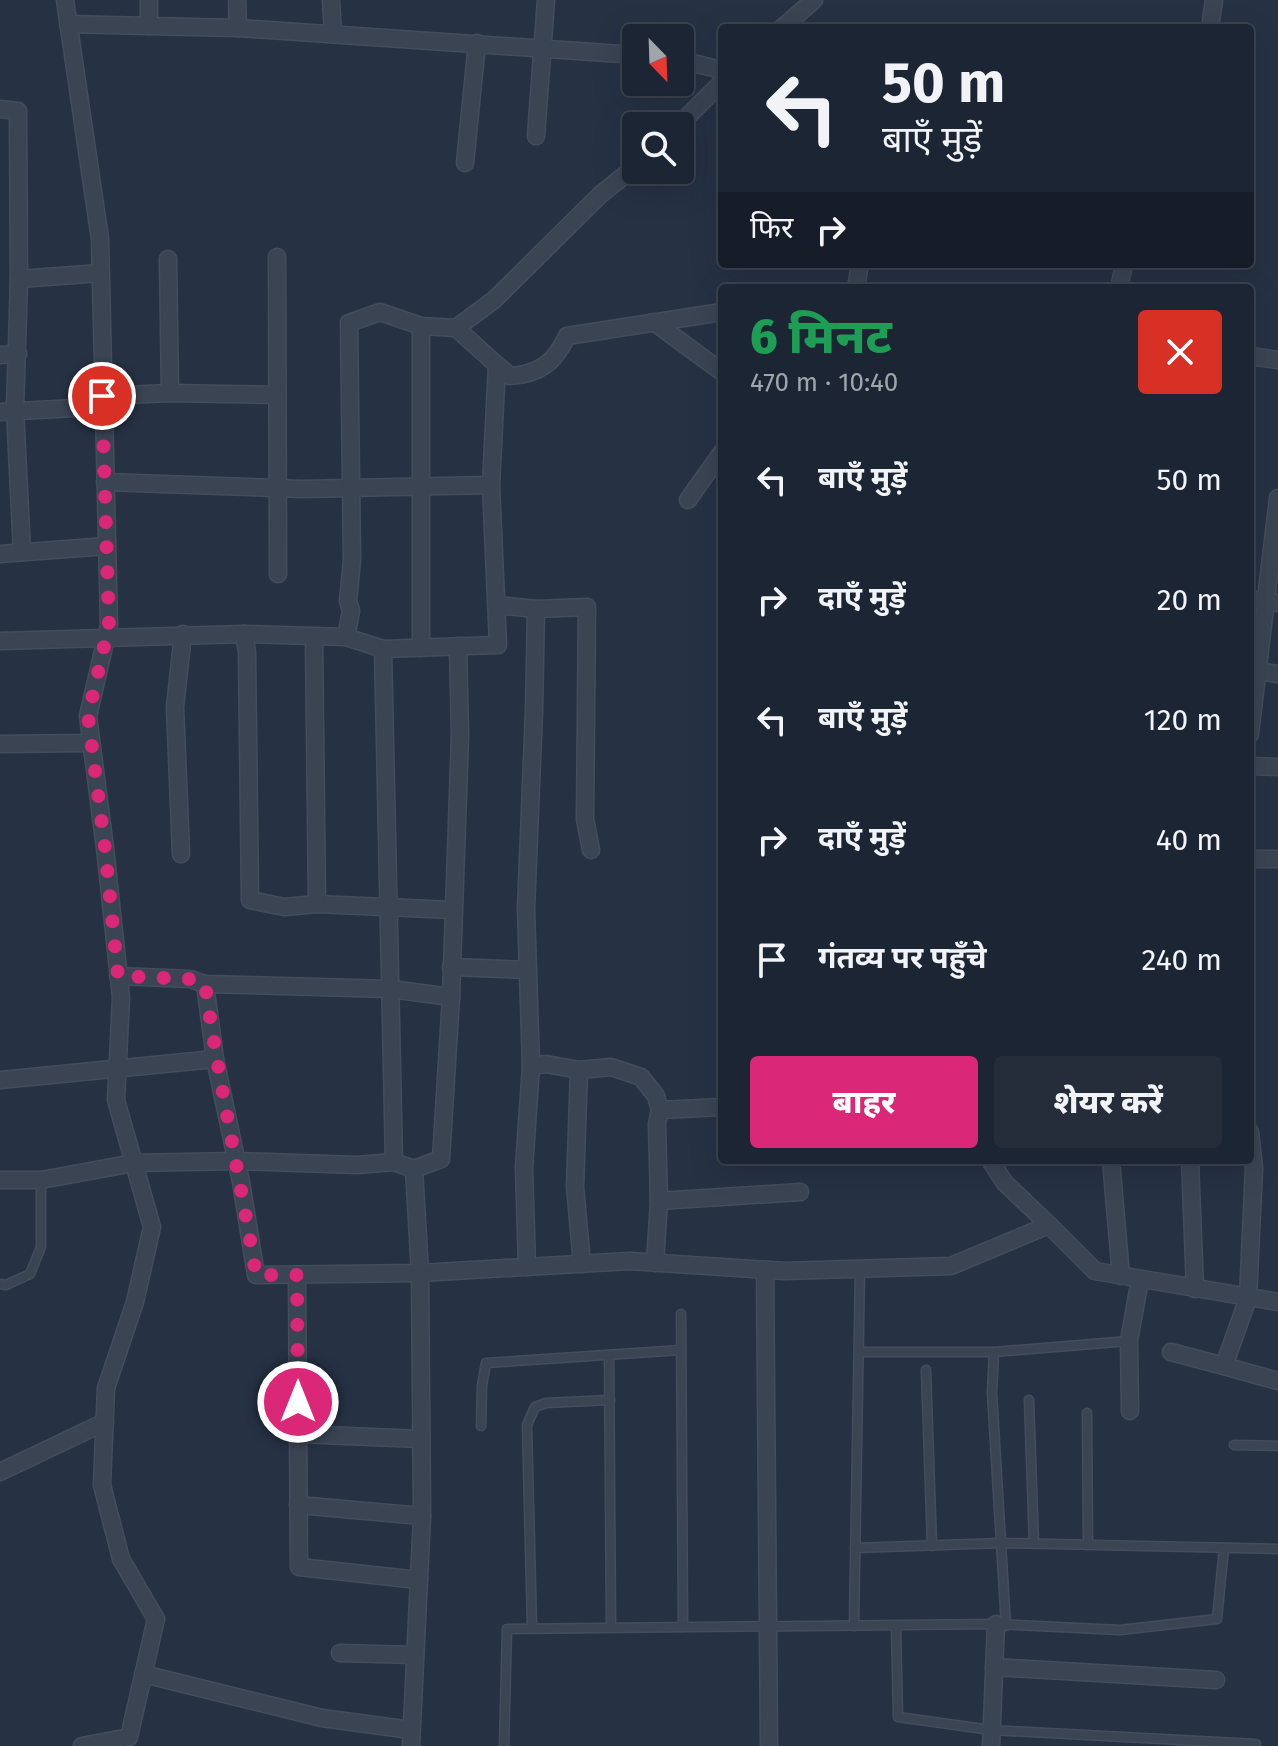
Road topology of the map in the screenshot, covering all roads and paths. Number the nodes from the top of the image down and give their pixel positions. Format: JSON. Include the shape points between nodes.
{"nodes":[{"id":1,"x":65,"y":0,"type":"edge"},
{"id":2,"x":149,"y":0,"type":"edge"},
{"id":3,"x":237,"y":0,"type":"edge"},
{"id":4,"x":331,"y":0,"type":"edge"},
{"id":5,"x":546,"y":0,"type":"edge"},
{"id":6,"x":814,"y":0,"type":"edge"},
{"id":7,"x":1214,"y":0,"type":"edge"},
{"id":8,"x":68,"y":24,"type":"junction"},
{"id":9,"x":787,"y":24,"type":"edge"},
{"id":10,"x":1211,"y":24,"type":"edge"},
{"id":11,"x":149,"y":26,"type":"junction"},
{"id":12,"x":238,"y":28,"type":"junction"},
{"id":13,"x":333,"y":34,"type":"junction"},
{"id":14,"x":477,"y":43,"type":"junction"},
{"id":15,"x":543,"y":48,"type":"junction"},
{"id":16,"x":622,"y":54,"type":"edge"},
{"id":17,"x":694,"y":63,"type":"edge"},
{"id":18,"x":718,"y":69,"type":"edge"},
{"id":19,"x":718,"y":86,"type":"edge"},
{"id":20,"x":0,"y":109,"type":"edge"},
{"id":21,"x":692,"y":112,"type":"edge"},
{"id":22,"x":536,"y":136,"type":"dead end"},
{"id":23,"x":465,"y":163,"type":"dead end"},
{"id":24,"x":622,"y":177,"type":"edge"},
{"id":25,"x":277,"y":257,"type":"dead end"},
{"id":26,"x":168,"y":259,"type":"dead end"},
{"id":27,"x":101,"y":273,"type":"junction"},
{"id":28,"x":19,"y":279,"type":"junction"},
{"id":29,"x":718,"y":313,"type":"edge"},
{"id":30,"x":654,"y":322,"type":"junction"},
{"id":31,"x":421,"y":326,"type":"junction"},
{"id":32,"x":456,"y":328,"type":"junction"},
{"id":33,"x":18,"y":354,"type":"junction"},
{"id":34,"x":0,"y":355,"type":"edge"},
{"id":35,"x":1254,"y":357,"type":"edge"},
{"id":36,"x":1278,"y":360,"type":"edge"},
{"id":37,"x":497,"y":365,"type":"junction"},
{"id":38,"x":718,"y":369,"type":"edge"},
{"id":39,"x":170,"y":393,"type":"junction"},
{"id":40,"x":277,"y":395,"type":"junction"},
{"id":41,"x":102,"y":396,"type":"junction"},
{"id":42,"x":8,"y":411,"type":"edge"},
{"id":43,"x":718,"y":458,"type":"edge"},
{"id":44,"x":105,"y":482,"type":"junction"},
{"id":45,"x":491,"y":485,"type":"junction"},
{"id":46,"x":421,"y":487,"type":"junction"},
{"id":47,"x":351,"y":488,"type":"junction"},
{"id":48,"x":277,"y":489,"type":"junction"},
{"id":49,"x":1278,"y":498,"type":"edge"},
{"id":50,"x":688,"y":500,"type":"dead end"},
{"id":51,"x":1277,"y":523,"type":"edge"},
{"id":52,"x":107,"y":546,"type":"junction"},
{"id":53,"x":22,"y":552,"type":"junction"},
{"id":54,"x":0,"y":554,"type":"edge"},
{"id":55,"x":278,"y":574,"type":"dead end"},
{"id":56,"x":1265,"y":601,"type":"edge"},
{"id":57,"x":497,"y":605,"type":"junction"},
{"id":58,"x":536,"y":609,"type":"junction"},
{"id":59,"x":183,"y":634,"type":"junction"},
{"id":60,"x":244,"y":634,"type":"junction"},
{"id":61,"x":314,"y":637,"type":"junction"},
{"id":62,"x":346,"y":637,"type":"junction"},
{"id":63,"x":106,"y":638,"type":"junction"},
{"id":64,"x":0,"y":641,"type":"edge"},
{"id":65,"x":458,"y":646,"type":"junction"},
{"id":66,"x":421,"y":648,"type":"junction"},
{"id":67,"x":383,"y":649,"type":"junction"},
{"id":68,"x":1254,"y":672,"type":"edge"},
{"id":69,"x":1278,"y":674,"type":"edge"},
{"id":70,"x":91,"y":743,"type":"junction"},
{"id":71,"x":0,"y":744,"type":"edge"},
{"id":72,"x":1254,"y":766,"type":"edge"},
{"id":73,"x":1278,"y":767,"type":"edge"},
{"id":74,"x":591,"y":850,"type":"dead end"},
{"id":75,"x":181,"y":854,"type":"dead end"},
{"id":76,"x":1254,"y":859,"type":"edge"},
{"id":77,"x":1278,"y":859,"type":"edge"},
{"id":78,"x":317,"y":904,"type":"junction"},
{"id":79,"x":389,"y":906,"type":"junction"},
{"id":80,"x":452,"y":910,"type":"junction"},
{"id":81,"x":451,"y":967,"type":"junction"},
{"id":82,"x":528,"y":970,"type":"junction"},
{"id":83,"x":118,"y":976,"type":"junction"},
{"id":84,"x":205,"y":984,"type":"junction"},
{"id":85,"x":391,"y":989,"type":"junction"},
{"id":86,"x":451,"y":997,"type":"junction"},
{"id":87,"x":215,"y":1059,"type":"junction"},
{"id":88,"x":531,"y":1066,"type":"junction"},
{"id":89,"x":117,"y":1068,"type":"junction"},
{"id":90,"x":579,"y":1070,"type":"junction"},
{"id":91,"x":0,"y":1080,"type":"edge"},
{"id":92,"x":718,"y":1107,"type":"edge"},
{"id":93,"x":660,"y":1110,"type":"junction"},
{"id":94,"x":237,"y":1161,"type":"junction"},
{"id":95,"x":394,"y":1162,"type":"junction"},
{"id":96,"x":134,"y":1163,"type":"junction"},
{"id":97,"x":993,"y":1164,"type":"edge"},
{"id":98,"x":1111,"y":1164,"type":"edge"},
{"id":99,"x":1190,"y":1164,"type":"edge"},
{"id":100,"x":1254,"y":1164,"type":"edge"},
{"id":101,"x":414,"y":1169,"type":"junction"},
{"id":102,"x":0,"y":1180,"type":"edge"},
{"id":103,"x":41,"y":1180,"type":"junction"},
{"id":104,"x":800,"y":1192,"type":"dead end"},
{"id":105,"x":659,"y":1201,"type":"junction"},
{"id":106,"x":1049,"y":1225,"type":"junction"},
{"id":107,"x":655,"y":1263,"type":"junction"},
{"id":108,"x":582,"y":1264,"type":"junction"},
{"id":109,"x":527,"y":1267,"type":"junction"},
{"id":110,"x":860,"y":1269,"type":"junction"},
{"id":111,"x":765,"y":1270,"type":"junction"},
{"id":112,"x":420,"y":1273,"type":"junction"},
{"id":113,"x":297,"y":1275,"type":"junction"},
{"id":114,"x":1121,"y":1276,"type":"junction"},
{"id":115,"x":1140,"y":1279,"type":"junction"},
{"id":116,"x":0,"y":1284,"type":"edge"},
{"id":117,"x":1195,"y":1289,"type":"junction"},
{"id":118,"x":1248,"y":1298,"type":"junction"},
{"id":119,"x":1278,"y":1302,"type":"edge"},
{"id":120,"x":681,"y":1314,"type":"dead end"},
{"id":121,"x":1129,"y":1341,"type":"junction"},
{"id":122,"x":681,"y":1350,"type":"junction"},
{"id":123,"x":859,"y":1352,"type":"junction"},
{"id":124,"x":994,"y":1352,"type":"junction"},
{"id":125,"x":1171,"y":1352,"type":"dead end"},
{"id":126,"x":609,"y":1355,"type":"junction"},
{"id":127,"x":1224,"y":1366,"type":"junction"},
{"id":128,"x":926,"y":1370,"type":"dead end"},
{"id":129,"x":1278,"y":1381,"type":"edge"},
{"id":130,"x":610,"y":1400,"type":"junction"},
{"id":131,"x":1029,"y":1400,"type":"dead end"},
{"id":132,"x":1130,"y":1411,"type":"dead end"},
{"id":133,"x":1087,"y":1413,"type":"dead end"},
{"id":134,"x":105,"y":1422,"type":"junction"},
{"id":135,"x":481,"y":1426,"type":"dead end"},
{"id":136,"x":298,"y":1434,"type":"junction"},
{"id":137,"x":421,"y":1439,"type":"junction"},
{"id":138,"x":1234,"y":1445,"type":"dead end"},
{"id":139,"x":1278,"y":1446,"type":"edge"},
{"id":140,"x":0,"y":1472,"type":"edge"},
{"id":141,"x":298,"y":1505,"type":"junction"},
{"id":142,"x":422,"y":1516,"type":"junction"},
{"id":143,"x":1002,"y":1543,"type":"junction"},
{"id":144,"x":1034,"y":1544,"type":"junction"},
{"id":145,"x":1088,"y":1545,"type":"junction"},
{"id":146,"x":932,"y":1546,"type":"junction"},
{"id":147,"x":855,"y":1548,"type":"junction"},
{"id":148,"x":1224,"y":1548,"type":"junction"},
{"id":149,"x":1278,"y":1549,"type":"edge"},
{"id":150,"x":419,"y":1580,"type":"junction"},
{"id":151,"x":1001,"y":1625,"type":"junction"},
{"id":152,"x":854,"y":1626,"type":"junction"},
{"id":153,"x":896,"y":1626,"type":"junction"},
{"id":154,"x":532,"y":1627,"type":"junction"},
{"id":155,"x":611,"y":1627,"type":"junction"},
{"id":156,"x":683,"y":1627,"type":"junction"},
{"id":157,"x":768,"y":1627,"type":"junction"},
{"id":158,"x":340,"y":1653,"type":"dead end"},
{"id":159,"x":415,"y":1655,"type":"junction"},
{"id":160,"x":994,"y":1667,"type":"junction"},
{"id":161,"x":143,"y":1674,"type":"junction"},
{"id":162,"x":1216,"y":1680,"type":"dead end"},
{"id":163,"x":411,"y":1738,"type":"edge"},
{"id":164,"x":991,"y":1738,"type":"edge"},
{"id":165,"x":1256,"y":1744,"type":"dead end"},
{"id":166,"x":82,"y":1746,"type":"edge"},
{"id":167,"x":504,"y":1746,"type":"edge"},
{"id":168,"x":769,"y":1746,"type":"edge"}],
"edges":[{"from":1,"to":8,"type":"street"},
{"from":2,"to":11,"type":"street"},
{"from":3,"to":12,"type":"street"},
{"from":4,"to":13,"type":"street"},
{"from":5,"to":15,"type":"street"},
{"from":6,"to":9,"type":"street"},
{"from":7,"to":10,"type":"street"},
{"from":8,"to":11,"type":"street"},
{"from":8,"to":27,"type":"street"},
{"from":11,"to":12,"type":"street"},
{"from":12,"to":13,"type":"street"},
{"from":13,"to":14,"type":"street"},
{"from":14,"to":15,"type":"street"},
{"from":14,"to":23,"type":"street"},
{"from":15,"to":16,"type":"street"},
{"from":15,"to":22,"type":"street"},
{"from":17,"to":18,"type":"street"},
{"from":19,"to":21,"type":"street"},
{"from":20,"to":28,"type":"street","via":[[18,111]]},
{"from":24,"to":32,"type":"street","via":[[494,300]]},
{"from":25,"to":40,"type":"street"},
{"from":26,"to":39,"type":"street"},
{"from":27,"to":28,"type":"street"},
{"from":27,"to":41,"type":"street"},
{"from":28,"to":33,"type":"street"},
{"from":29,"to":30,"type":"street"},
{"from":30,"to":37,"type":"street","via":[[567,336],[557,356],[529,375],[510,376]]},
{"from":30,"to":38,"type":"street"},
{"from":31,"to":32,"type":"street"},
{"from":31,"to":46,"type":"street"},
{"from":31,"to":47,"type":"street","via":[[380,312],[349,323]]},
{"from":32,"to":37,"type":"street"},
{"from":33,"to":34,"type":"street"},
{"from":33,"to":42,"type":"street"},
{"from":35,"to":36,"type":"street"},
{"from":37,"to":45,"type":"street"},
{"from":39,"to":40,"type":"street"},
{"from":39,"to":41,"type":"street"},
{"from":40,"to":48,"type":"street"},
{"from":41,"to":42,"type":"street","via":[[75,408]]},
{"from":41,"to":44,"type":"street"},
{"from":42,"to":53,"type":"street"},
{"from":43,"to":50,"type":"street"},
{"from":44,"to":48,"type":"street"},
{"from":44,"to":52,"type":"street"},
{"from":45,"to":46,"type":"street"},
{"from":45,"to":57,"type":"street"},
{"from":46,"to":47,"type":"street"},
{"from":46,"to":66,"type":"street"},
{"from":47,"to":48,"type":"street"},
{"from":47,"to":62,"type":"street","via":[[351,611]]},
{"from":48,"to":55,"type":"street"},
{"from":49,"to":51,"type":"street"},
{"from":51,"to":56,"type":"street"},
{"from":52,"to":53,"type":"street"},
{"from":52,"to":63,"type":"street"},
{"from":53,"to":54,"type":"street"},
{"from":56,"to":68,"type":"street"},
{"from":57,"to":58,"type":"street"},
{"from":57,"to":65,"type":"street","via":[[498,645]]},
{"from":58,"to":74,"type":"street","via":[[587,607],[585,819]]},
{"from":58,"to":82,"type":"street"},
{"from":59,"to":60,"type":"street"},
{"from":59,"to":63,"type":"street"},
{"from":59,"to":75,"type":"street","via":[[175,707]]},
{"from":60,"to":61,"type":"street"},
{"from":60,"to":78,"type":"street","via":[[250,900],[284,907]]},
{"from":61,"to":62,"type":"street"},
{"from":61,"to":78,"type":"street"},
{"from":62,"to":67,"type":"street"},
{"from":63,"to":64,"type":"street"},
{"from":63,"to":70,"type":"street","via":[[88,716]]},
{"from":65,"to":66,"type":"street"},
{"from":65,"to":80,"type":"street","via":[[460,736]]},
{"from":66,"to":67,"type":"street"},
{"from":67,"to":79,"type":"street"},
{"from":68,"to":69,"type":"street"},
{"from":70,"to":71,"type":"street"},
{"from":70,"to":83,"type":"street"},
{"from":72,"to":73,"type":"street"},
{"from":76,"to":77,"type":"street"},
{"from":78,"to":79,"type":"street"},
{"from":79,"to":80,"type":"street"},
{"from":79,"to":85,"type":"street"},
{"from":80,"to":81,"type":"street"},
{"from":81,"to":82,"type":"street"},
{"from":81,"to":86,"type":"street"},
{"from":82,"to":88,"type":"street"},
{"from":83,"to":84,"type":"street"},
{"from":83,"to":89,"type":"street"},
{"from":84,"to":85,"type":"street"},
{"from":84,"to":87,"type":"street"},
{"from":85,"to":86,"type":"street"},
{"from":85,"to":95,"type":"street"},
{"from":86,"to":101,"type":"street","via":[[441,1159]]},
{"from":87,"to":89,"type":"street"},
{"from":87,"to":94,"type":"street"},
{"from":88,"to":90,"type":"street"},
{"from":88,"to":109,"type":"street","via":[[524,1168]]},
{"from":89,"to":91,"type":"street"},
{"from":89,"to":96,"type":"street","via":[[116,1100]]},
{"from":90,"to":93,"type":"street","via":[[611,1067],[641,1077]]},
{"from":90,"to":108,"type":"street","via":[[575,1187]]},
{"from":92,"to":93,"type":"street"},
{"from":93,"to":105,"type":"street"},
{"from":94,"to":95,"type":"street"},
{"from":94,"to":96,"type":"street"},
{"from":94,"to":113,"type":"street","via":[[256,1275]]},
{"from":95,"to":101,"type":"street"},
{"from":96,"to":103,"type":"street"},
{"from":96,"to":134,"type":"street","via":[[152,1227],[135,1302],[106,1388]]},
{"from":97,"to":106,"type":"street"},
{"from":98,"to":114,"type":"street"},
{"from":99,"to":117,"type":"street"},
{"from":100,"to":118,"type":"street"},
{"from":101,"to":112,"type":"street"},
{"from":102,"to":103,"type":"street"},
{"from":103,"to":116,"type":"lane","via":[[41,1247],[30,1274]]},
{"from":104,"to":105,"type":"street"},
{"from":105,"to":107,"type":"street"},
{"from":106,"to":110,"type":"street","via":[[951,1266]]},
{"from":106,"to":114,"type":"street","via":[[1095,1271]]},
{"from":107,"to":108,"type":"street"},
{"from":107,"to":111,"type":"street"},
{"from":108,"to":109,"type":"street"},
{"from":109,"to":112,"type":"street"},
{"from":110,"to":111,"type":"street"},
{"from":110,"to":123,"type":"lane"},
{"from":111,"to":157,"type":"street"},
{"from":112,"to":113,"type":"street"},
{"from":112,"to":137,"type":"street"},
{"from":113,"to":136,"type":"street"},
{"from":114,"to":115,"type":"street"},
{"from":115,"to":117,"type":"street"},
{"from":115,"to":121,"type":"street"},
{"from":117,"to":118,"type":"street"},
{"from":118,"to":119,"type":"street"},
{"from":118,"to":127,"type":"street"},
{"from":120,"to":122,"type":"lane"},
{"from":121,"to":124,"type":"lane"},
{"from":121,"to":132,"type":"street"},
{"from":122,"to":126,"type":"lane"},
{"from":122,"to":156,"type":"lane"},
{"from":123,"to":124,"type":"lane"},
{"from":123,"to":147,"type":"lane"},
{"from":124,"to":143,"type":"lane"},
{"from":125,"to":127,"type":"street"},
{"from":126,"to":130,"type":"lane"},
{"from":126,"to":135,"type":"lane","via":[[486,1363]]},
{"from":127,"to":129,"type":"street"},
{"from":128,"to":146,"type":"lane"},
{"from":130,"to":154,"type":"lane","via":[[546,1403],[535,1407],[527,1425]]},
{"from":130,"to":155,"type":"lane"},
{"from":131,"to":144,"type":"lane"},
{"from":133,"to":145,"type":"lane"},
{"from":134,"to":140,"type":"street"},
{"from":134,"to":161,"type":"street","via":[[102,1485],[121,1559],[156,1619]]},
{"from":136,"to":137,"type":"street"},
{"from":136,"to":141,"type":"street"},
{"from":137,"to":142,"type":"street"},
{"from":138,"to":139,"type":"lane"},
{"from":141,"to":142,"type":"street"},
{"from":141,"to":150,"type":"street","via":[[299,1567]]},
{"from":142,"to":150,"type":"street"},
{"from":143,"to":144,"type":"lane"},
{"from":143,"to":146,"type":"lane"},
{"from":143,"to":151,"type":"lane"},
{"from":144,"to":145,"type":"lane"},
{"from":145,"to":148,"type":"lane"},
{"from":146,"to":147,"type":"lane"},
{"from":147,"to":152,"type":"lane"},
{"from":148,"to":149,"type":"lane"},
{"from":148,"to":151,"type":"lane","via":[[1217,1619],[1120,1630]]},
{"from":150,"to":159,"type":"street"},
{"from":151,"to":153,"type":"lane"},
{"from":151,"to":160,"type":"street"},
{"from":152,"to":153,"type":"lane"},
{"from":152,"to":157,"type":"lane"},
{"from":153,"to":164,"type":"lane","via":[[898,1717]]},
{"from":154,"to":155,"type":"lane"},
{"from":154,"to":167,"type":"lane","via":[[507,1629]]},
{"from":155,"to":156,"type":"lane"},
{"from":156,"to":157,"type":"lane"},
{"from":157,"to":168,"type":"street"},
{"from":158,"to":159,"type":"street"},
{"from":159,"to":163,"type":"street"},
{"from":160,"to":162,"type":"street"},
{"from":160,"to":164,"type":"street"},
{"from":161,"to":163,"type":"street"},
{"from":161,"to":166,"type":"street","via":[[129,1737]]},
{"from":164,"to":165,"type":"lane"}]}
